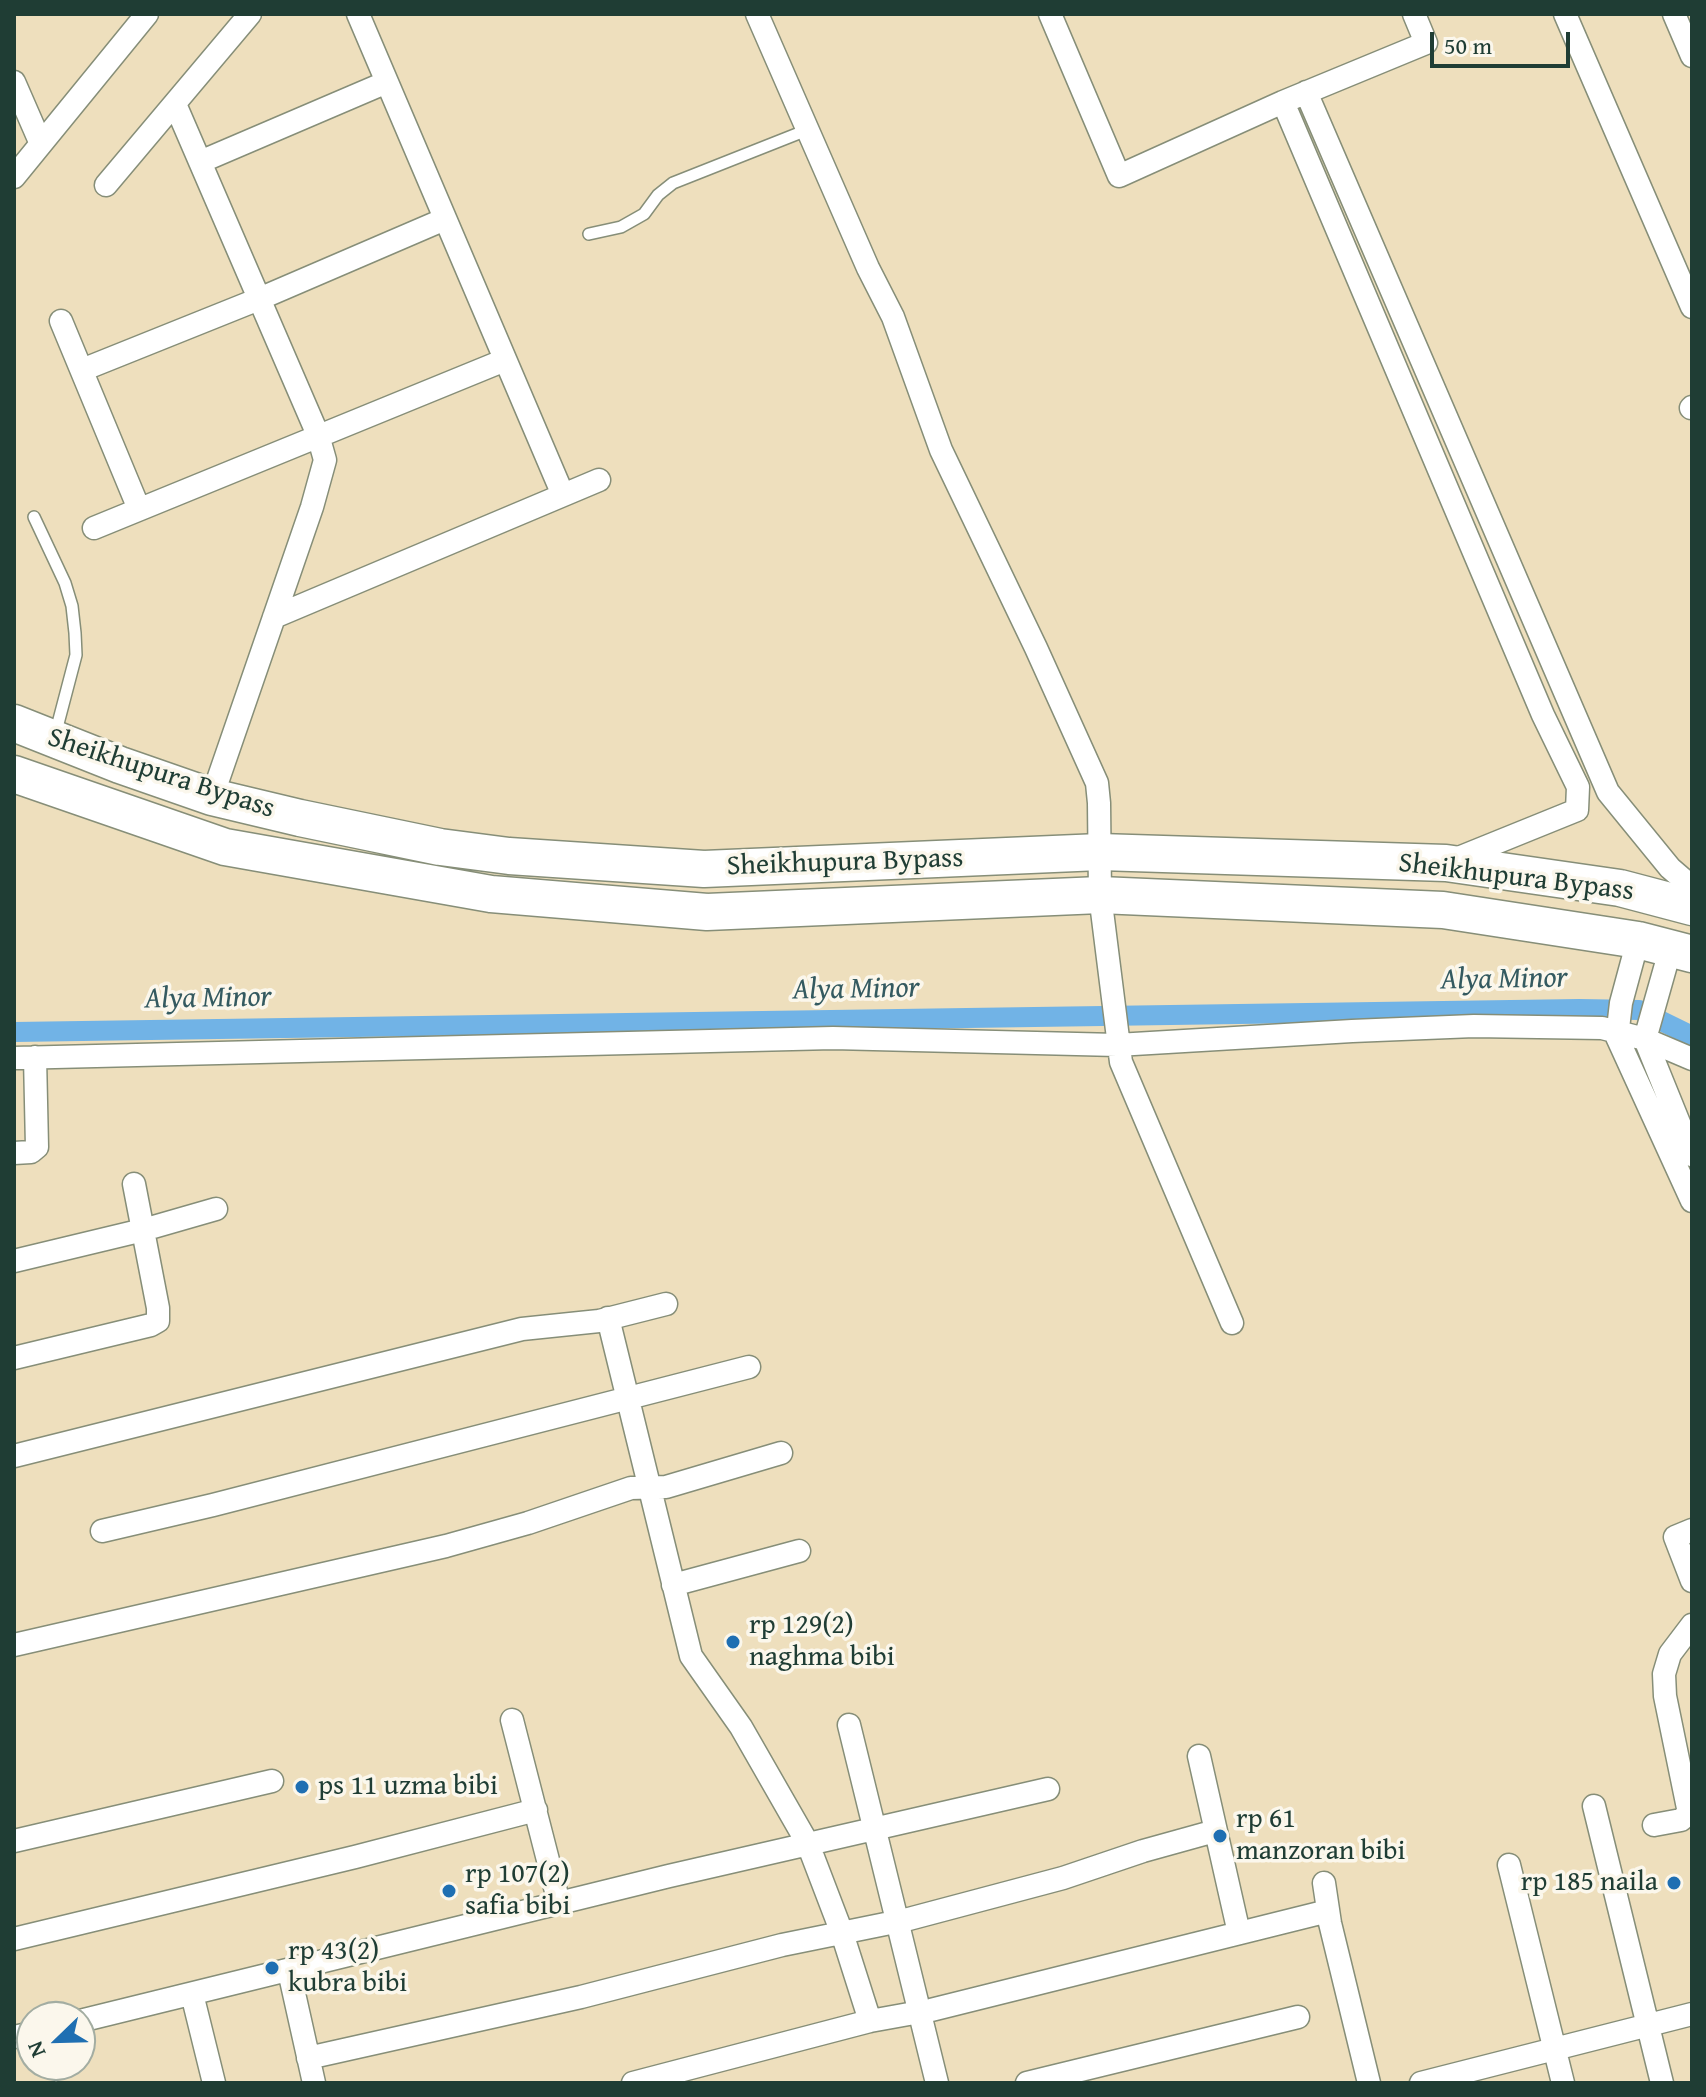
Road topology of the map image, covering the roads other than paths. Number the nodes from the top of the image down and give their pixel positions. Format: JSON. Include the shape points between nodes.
{"nodes":[{"id":1,"x":147,"y":14,"type":"edge"},
{"id":2,"x":250,"y":14,"type":"edge"},
{"id":3,"x":358,"y":14,"type":"edge"},
{"id":4,"x":757,"y":14,"type":"edge"},
{"id":5,"x":1050,"y":14,"type":"edge"},
{"id":6,"x":1414,"y":14,"type":"edge"},
{"id":7,"x":1674,"y":14,"type":"edge"},
{"id":8,"x":1573,"y":16,"type":"edge"},
{"id":9,"x":1692,"y":56,"type":"edge"},
{"id":10,"x":14,"y":82,"type":"edge"},
{"id":11,"x":387,"y":82,"type":"junction"},
{"id":12,"x":1306,"y":92,"type":"junction"},
{"id":13,"x":1283,"y":102,"type":"junction"},
{"id":14,"x":175,"y":104,"type":"junction"},
{"id":15,"x":807,"y":130,"type":"junction"},
{"id":16,"x":41,"y":144,"type":"junction"},
{"id":17,"x":200,"y":162,"type":"junction"},
{"id":18,"x":14,"y":177,"type":"edge"},
{"id":19,"x":106,"y":185,"type":"dead end"},
{"id":20,"x":445,"y":219,"type":"junction"},
{"id":21,"x":589,"y":234,"type":"dead end"},
{"id":22,"x":1687,"y":282,"type":"edge"},
{"id":23,"x":259,"y":299,"type":"junction"},
{"id":24,"x":1692,"y":307,"type":"edge"},
{"id":25,"x":61,"y":321,"type":"dead end"},
{"id":26,"x":505,"y":360,"type":"junction"},
{"id":27,"x":82,"y":370,"type":"junction"},
{"id":28,"x":318,"y":435,"type":"junction"},
{"id":29,"x":599,"y":480,"type":"dead end"},
{"id":30,"x":563,"y":495,"type":"junction"},
{"id":31,"x":139,"y":509,"type":"junction"},
{"id":32,"x":34,"y":517,"type":"dead end"},
{"id":33,"x":94,"y":528,"type":"dead end"},
{"id":34,"x":274,"y":617,"type":"junction"},
{"id":35,"x":14,"y":723,"type":"edge"},
{"id":36,"x":54,"y":740,"type":"junction"},
{"id":37,"x":14,"y":774,"type":"edge"},
{"id":38,"x":212,"y":797,"type":"junction"},
{"id":39,"x":1100,"y":852,"type":"junction"},
{"id":40,"x":1446,"y":863,"type":"junction"},
{"id":41,"x":1692,"y":887,"type":"edge"},
{"id":42,"x":1100,"y":895,"type":"junction"},
{"id":43,"x":1692,"y":907,"type":"edge"},
{"id":44,"x":1667,"y":947,"type":"edge"},
{"id":45,"x":1619,"y":1017,"type":"junction"},
{"id":46,"x":1648,"y":1025,"type":"junction"},
{"id":47,"x":1117,"y":1045,"type":"junction"},
{"id":48,"x":25,"y":1058,"type":"edge"},
{"id":49,"x":1692,"y":1059,"type":"edge"},
{"id":50,"x":14,"y":1153,"type":"edge"},
{"id":51,"x":1692,"y":1155,"type":"edge"},
{"id":52,"x":134,"y":1184,"type":"dead end"},
{"id":53,"x":1692,"y":1201,"type":"edge"},
{"id":54,"x":216,"y":1209,"type":"dead end"},
{"id":55,"x":143,"y":1230,"type":"junction"},
{"id":56,"x":14,"y":1261,"type":"edge"},
{"id":57,"x":666,"y":1304,"type":"dead end"},
{"id":58,"x":608,"y":1318,"type":"junction"},
{"id":59,"x":1232,"y":1323,"type":"dead end"},
{"id":60,"x":14,"y":1358,"type":"edge"},
{"id":61,"x":749,"y":1367,"type":"dead end"},
{"id":62,"x":627,"y":1400,"type":"junction"},
{"id":63,"x":781,"y":1453,"type":"dead end"},
{"id":64,"x":14,"y":1456,"type":"edge"},
{"id":65,"x":648,"y":1488,"type":"junction"},
{"id":66,"x":1692,"y":1530,"type":"edge"},
{"id":67,"x":102,"y":1531,"type":"dead end"},
{"id":68,"x":1686,"y":1547,"type":"edge"},
{"id":69,"x":799,"y":1551,"type":"dead end"},
{"id":70,"x":1692,"y":1581,"type":"edge"},
{"id":71,"x":673,"y":1585,"type":"junction"},
{"id":72,"x":1692,"y":1625,"type":"edge"},
{"id":73,"x":14,"y":1645,"type":"edge"},
{"id":74,"x":512,"y":1720,"type":"dead end"},
{"id":75,"x":849,"y":1725,"type":"dead end"},
{"id":76,"x":1199,"y":1756,"type":"dead end"},
{"id":77,"x":1687,"y":1773,"type":"edge"},
{"id":78,"x":272,"y":1781,"type":"dead end"},
{"id":79,"x":1048,"y":1789,"type":"dead end"},
{"id":80,"x":1594,"y":1806,"type":"dead end"},
{"id":81,"x":536,"y":1810,"type":"junction"},
{"id":82,"x":1654,"y":1825,"type":"dead end"},
{"id":83,"x":875,"y":1828,"type":"junction"},
{"id":84,"x":1215,"y":1831,"type":"junction"},
{"id":85,"x":14,"y":1841,"type":"edge"},
{"id":86,"x":808,"y":1844,"type":"junction"},
{"id":87,"x":1509,"y":1865,"type":"dead end"},
{"id":88,"x":1324,"y":1883,"type":"dead end"},
{"id":89,"x":559,"y":1903,"type":"junction"},
{"id":90,"x":1328,"y":1911,"type":"junction"},
{"id":91,"x":897,"y":1921,"type":"junction"},
{"id":92,"x":842,"y":1933,"type":"junction"},
{"id":93,"x":1239,"y":1933,"type":"junction"},
{"id":94,"x":14,"y":1939,"type":"edge"},
{"id":95,"x":289,"y":1971,"type":"junction"},
{"id":96,"x":192,"y":1994,"type":"junction"},
{"id":97,"x":919,"y":2012,"type":"junction"},
{"id":98,"x":1692,"y":2014,"type":"edge"},
{"id":99,"x":96,"y":2017,"type":"edge"},
{"id":100,"x":1298,"y":2017,"type":"dead end"},
{"id":101,"x":870,"y":2021,"type":"junction"},
{"id":102,"x":1647,"y":2026,"type":"junction"},
{"id":103,"x":1555,"y":2049,"type":"junction"},
{"id":104,"x":308,"y":2058,"type":"junction"},
{"id":105,"x":1465,"y":2078,"type":"edge"},
{"id":106,"x":214,"y":2083,"type":"edge"},
{"id":107,"x":314,"y":2083,"type":"edge"},
{"id":108,"x":633,"y":2083,"type":"edge"},
{"id":109,"x":937,"y":2083,"type":"edge"},
{"id":110,"x":1027,"y":2083,"type":"edge"},
{"id":111,"x":1369,"y":2083,"type":"edge"},
{"id":112,"x":1421,"y":2083,"type":"edge"},
{"id":113,"x":1563,"y":2083,"type":"edge"},
{"id":114,"x":1662,"y":2083,"type":"edge"}],
"edges":[{"from":1,"to":16,"type":"street"},
{"from":2,"to":14,"type":"street"},
{"from":3,"to":11,"type":"street"},
{"from":4,"to":15,"type":"street"},
{"from":5,"to":13,"type":"street","via":[[1119,176]]},
{"from":6,"to":12,"type":"street","via":[[1426,43]]},
{"from":7,"to":9,"type":"street"},
{"from":8,"to":22,"type":"street"},
{"from":10,"to":16,"type":"street"},
{"from":11,"to":17,"type":"street"},
{"from":11,"to":20,"type":"street"},
{"from":12,"to":13,"type":"street"},
{"from":12,"to":41,"type":"street","via":[[1608,792]]},
{"from":13,"to":40,"type":"street","via":[[1578,787],[1577,810]]},
{"from":14,"to":17,"type":"street"},
{"from":14,"to":19,"type":"street"},
{"from":15,"to":21,"type":"lane","via":[[673,183],[644,214],[621,227]]},
{"from":15,"to":39,"type":"street","via":[[893,317],[941,450],[1097,783]]},
{"from":16,"to":18,"type":"street"},
{"from":17,"to":23,"type":"street"},
{"from":20,"to":23,"type":"street"},
{"from":20,"to":26,"type":"street"},
{"from":22,"to":24,"type":"street"},
{"from":23,"to":27,"type":"street"},
{"from":23,"to":28,"type":"street"},
{"from":25,"to":27,"type":"street"},
{"from":26,"to":28,"type":"street"},
{"from":26,"to":30,"type":"street"},
{"from":27,"to":31,"type":"street"},
{"from":28,"to":31,"type":"street"},
{"from":28,"to":34,"type":"street","via":[[323,471]]},
{"from":29,"to":30,"type":"street"},
{"from":30,"to":34,"type":"street"},
{"from":31,"to":33,"type":"street"},
{"from":32,"to":36,"type":"lane","via":[[65,583],[75,633],[76,655]]},
{"from":34,"to":38,"type":"street"},
{"from":35,"to":36,"type":"highway","name":"Sheikhupura Bypass"},
{"from":36,"to":38,"type":"highway","name":"Sheikhupura Bypass"},
{"from":37,"to":42,"type":"highway","name":"Sheikhupura Bypass","via":[[225,847],[491,894],[707,912]]},
{"from":38,"to":39,"type":"highway","name":"Sheikhupura Bypass","via":[[440,847],[704,869]]},
{"from":39,"to":40,"type":"highway","name":"Sheikhupura Bypass"},
{"from":39,"to":42,"type":"street"},
{"from":40,"to":43,"type":"highway","name":"Sheikhupura Bypass","via":[[1620,888]]},
{"from":42,"to":44,"type":"highway","name":"Sheikhupura Bypass","via":[[1443,910]]},
{"from":42,"to":47,"type":"street"},
{"from":44,"to":45,"type":"street"},
{"from":44,"to":46,"type":"street"},
{"from":45,"to":46,"type":"street"},
{"from":45,"to":47,"type":"street","via":[[1602,1028],[1474,1026]]},
{"from":45,"to":53,"type":"street","via":[[1619,1042]]},
{"from":46,"to":49,"type":"street"},
{"from":46,"to":51,"type":"street"},
{"from":47,"to":48,"type":"street","via":[[833,1038]]},
{"from":47,"to":59,"type":"street"},
{"from":48,"to":50,"type":"street","via":[[37,1147]]},
{"from":52,"to":55,"type":"street"},
{"from":54,"to":55,"type":"street"},
{"from":55,"to":56,"type":"street"},
{"from":55,"to":60,"type":"street","via":[[158,1308],[156,1323]]},
{"from":57,"to":58,"type":"street"},
{"from":58,"to":62,"type":"street"},
{"from":58,"to":64,"type":"street","via":[[522,1329]]},
{"from":61,"to":62,"type":"street"},
{"from":62,"to":65,"type":"street"},
{"from":62,"to":67,"type":"street"},
{"from":63,"to":65,"type":"street"},
{"from":65,"to":71,"type":"street"},
{"from":65,"to":73,"type":"street","via":[[631,1488],[446,1546]]},
{"from":66,"to":68,"type":"street","via":[[1675,1537]]},
{"from":68,"to":70,"type":"street"},
{"from":69,"to":71,"type":"street"},
{"from":71,"to":86,"type":"street","via":[[691,1656],[741,1727]]},
{"from":72,"to":77,"type":"street","via":[[1670,1654],[1664,1674],[1665,1696]]},
{"from":74,"to":81,"type":"street"},
{"from":75,"to":83,"type":"street"},
{"from":76,"to":84,"type":"street"},
{"from":77,"to":82,"type":"street","via":[[1689,1813],[1681,1820]]},
{"from":78,"to":85,"type":"street"},
{"from":79,"to":83,"type":"street"},
{"from":80,"to":102,"type":"street"},
{"from":81,"to":89,"type":"street"},
{"from":81,"to":94,"type":"street"},
{"from":83,"to":86,"type":"street"},
{"from":83,"to":91,"type":"street"},
{"from":84,"to":91,"type":"street"},
{"from":84,"to":93,"type":"street"},
{"from":86,"to":89,"type":"street"},
{"from":86,"to":92,"type":"street"},
{"from":87,"to":103,"type":"street"},
{"from":88,"to":90,"type":"street"},
{"from":89,"to":95,"type":"street"},
{"from":90,"to":93,"type":"street"},
{"from":90,"to":111,"type":"street"},
{"from":91,"to":92,"type":"street"},
{"from":91,"to":97,"type":"street"},
{"from":92,"to":101,"type":"street"},
{"from":92,"to":104,"type":"street"},
{"from":93,"to":97,"type":"street"},
{"from":95,"to":96,"type":"street"},
{"from":95,"to":104,"type":"street"},
{"from":96,"to":99,"type":"street"},
{"from":96,"to":106,"type":"street"},
{"from":97,"to":101,"type":"street"},
{"from":97,"to":109,"type":"street"},
{"from":98,"to":102,"type":"street"},
{"from":100,"to":110,"type":"street"},
{"from":101,"to":108,"type":"street"},
{"from":102,"to":103,"type":"street"},
{"from":102,"to":114,"type":"street"},
{"from":103,"to":105,"type":"street"},
{"from":103,"to":113,"type":"street"},
{"from":104,"to":107,"type":"street"},
{"from":105,"to":112,"type":"street"}]}
